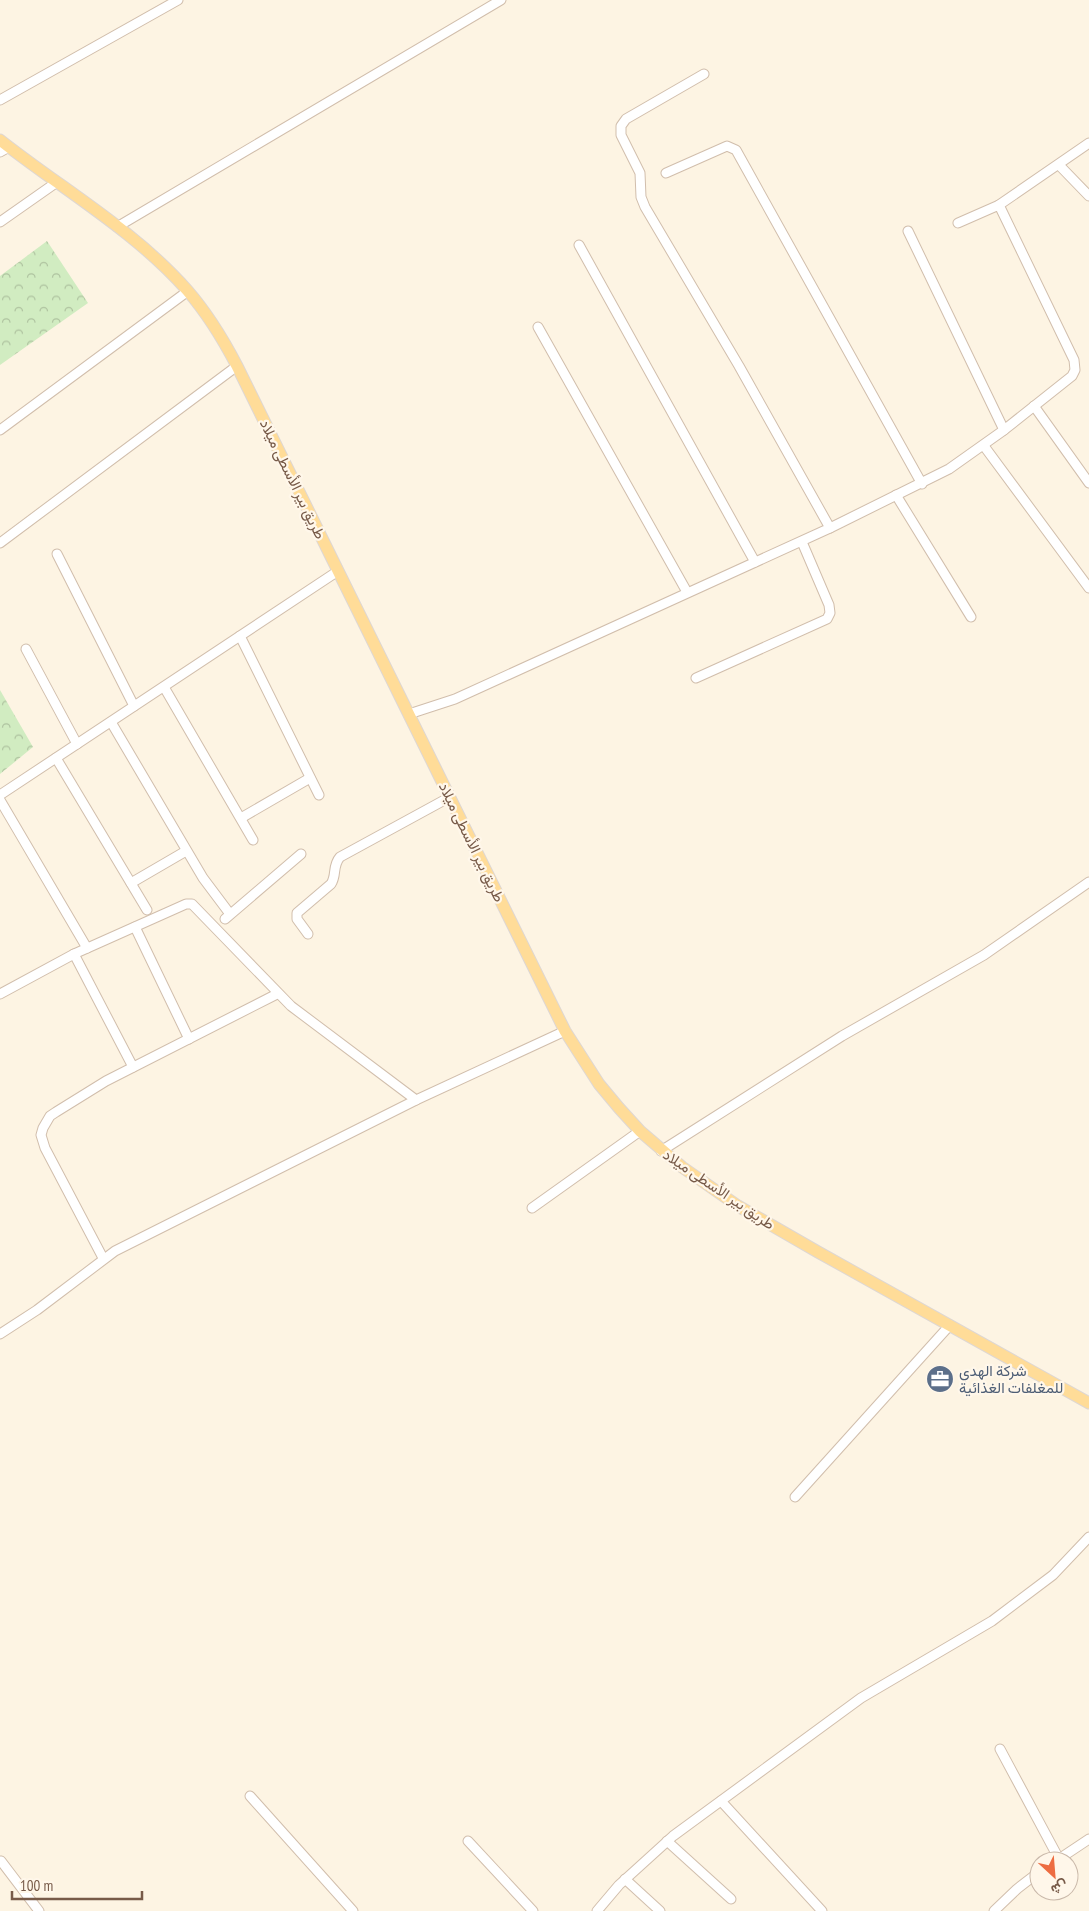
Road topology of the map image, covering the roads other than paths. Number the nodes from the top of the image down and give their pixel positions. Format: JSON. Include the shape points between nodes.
{"nodes":[{"id":1,"x":178,"y":0,"type":"edge"},
{"id":2,"x":501,"y":0,"type":"edge"},
{"id":3,"x":704,"y":74,"type":"dead end"},
{"id":4,"x":0,"y":100,"type":"edge"},
{"id":5,"x":1089,"y":143,"type":"edge"},
{"id":6,"x":3,"y":146,"type":"edge"},
{"id":7,"x":1060,"y":165,"type":"junction"},
{"id":8,"x":666,"y":173,"type":"dead end"},
{"id":9,"x":57,"y":182,"type":"junction"},
{"id":10,"x":1089,"y":196,"type":"edge"},
{"id":11,"x":999,"y":205,"type":"junction"},
{"id":12,"x":0,"y":222,"type":"edge"},
{"id":13,"x":958,"y":223,"type":"dead end"},
{"id":14,"x":117,"y":227,"type":"junction"},
{"id":15,"x":908,"y":232,"type":"dead end"},
{"id":16,"x":578,"y":245,"type":"dead end"},
{"id":17,"x":188,"y":291,"type":"junction"},
{"id":18,"x":538,"y":327,"type":"dead end"},
{"id":19,"x":237,"y":366,"type":"junction"},
{"id":20,"x":1034,"y":406,"type":"junction"},
{"id":21,"x":0,"y":430,"type":"edge"},
{"id":22,"x":1004,"y":430,"type":"junction"},
{"id":23,"x":984,"y":446,"type":"junction"},
{"id":24,"x":1089,"y":483,"type":"edge"},
{"id":25,"x":922,"y":484,"type":"junction"},
{"id":26,"x":896,"y":495,"type":"junction"},
{"id":27,"x":830,"y":528,"type":"junction"},
{"id":28,"x":0,"y":542,"type":"edge"},
{"id":29,"x":802,"y":542,"type":"junction"},
{"id":30,"x":57,"y":554,"type":"dead end"},
{"id":31,"x":755,"y":562,"type":"junction"},
{"id":32,"x":338,"y":571,"type":"junction"},
{"id":33,"x":1089,"y":588,"type":"edge"},
{"id":34,"x":687,"y":592,"type":"junction"},
{"id":35,"x":971,"y":617,"type":"dead end"},
{"id":36,"x":240,"y":636,"type":"junction"},
{"id":37,"x":26,"y":649,"type":"dead end"},
{"id":38,"x":696,"y":678,"type":"dead end"},
{"id":39,"x":164,"y":687,"type":"junction"},
{"id":40,"x":134,"y":706,"type":"junction"},
{"id":41,"x":409,"y":714,"type":"junction"},
{"id":42,"x":111,"y":722,"type":"junction"},
{"id":43,"x":77,"y":744,"type":"junction"},
{"id":44,"x":56,"y":758,"type":"junction"},
{"id":45,"x":310,"y":778,"type":"junction"},
{"id":46,"x":0,"y":795,"type":"edge"},
{"id":47,"x":319,"y":795,"type":"dead end"},
{"id":48,"x":450,"y":796,"type":"junction"},
{"id":49,"x":0,"y":800,"type":"edge"},
{"id":50,"x":241,"y":818,"type":"junction"},
{"id":51,"x":254,"y":840,"type":"dead end"},
{"id":52,"x":186,"y":851,"type":"junction"},
{"id":53,"x":301,"y":854,"type":"dead end"},
{"id":54,"x":1089,"y":882,"type":"edge"},
{"id":55,"x":131,"y":883,"type":"junction"},
{"id":56,"x":147,"y":910,"type":"dead end"},
{"id":57,"x":134,"y":927,"type":"junction"},
{"id":58,"x":308,"y":934,"type":"dead end"},
{"id":59,"x":87,"y":948,"type":"junction"},
{"id":60,"x":74,"y":954,"type":"junction"},
{"id":61,"x":0,"y":994,"type":"edge"},
{"id":62,"x":277,"y":994,"type":"junction"},
{"id":63,"x":565,"y":1031,"type":"junction"},
{"id":64,"x":189,"y":1039,"type":"junction"},
{"id":65,"x":133,"y":1067,"type":"junction"},
{"id":66,"x":416,"y":1100,"type":"junction"},
{"id":67,"x":640,"y":1132,"type":"junction"},
{"id":68,"x":662,"y":1151,"type":"junction"},
{"id":69,"x":532,"y":1208,"type":"dead end"},
{"id":70,"x":103,"y":1258,"type":"junction"},
{"id":71,"x":950,"y":1325,"type":"junction"},
{"id":72,"x":0,"y":1334,"type":"edge"},
{"id":73,"x":1089,"y":1403,"type":"edge"},
{"id":74,"x":795,"y":1497,"type":"dead end"},
{"id":75,"x":1089,"y":1537,"type":"edge"},
{"id":76,"x":1000,"y":1749,"type":"dead end"},
{"id":77,"x":250,"y":1796,"type":"dead end"},
{"id":78,"x":721,"y":1801,"type":"junction"},
{"id":79,"x":1089,"y":1839,"type":"edge"},
{"id":80,"x":468,"y":1841,"type":"dead end"},
{"id":81,"x":667,"y":1841,"type":"junction"},
{"id":82,"x":1052,"y":1851,"type":"edge"},
{"id":83,"x":1071,"y":1851,"type":"edge"},
{"id":84,"x":1,"y":1861,"type":"edge"},
{"id":85,"x":625,"y":1879,"type":"junction"},
{"id":86,"x":1029,"y":1880,"type":"edge"},
{"id":87,"x":731,"y":1899,"type":"dead end"},
{"id":88,"x":39,"y":1911,"type":"edge"},
{"id":89,"x":353,"y":1911,"type":"edge"},
{"id":90,"x":533,"y":1911,"type":"edge"},
{"id":91,"x":597,"y":1911,"type":"edge"},
{"id":92,"x":660,"y":1911,"type":"edge"},
{"id":93,"x":822,"y":1911,"type":"edge"},
{"id":94,"x":994,"y":1911,"type":"edge"}],
"edges":[{"from":1,"to":4,"type":"street"},
{"from":2,"to":14,"type":"street"},
{"from":3,"to":27,"type":"street","via":[[626,119],[621,126],[621,135],[640,173],[641,197],[645,207]]},
{"from":5,"to":7,"type":"street"},
{"from":6,"to":9,"type":"main road","name":"طريق بير الأسطى ميلاد"},
{"from":7,"to":10,"type":"street"},
{"from":7,"to":11,"type":"street"},
{"from":8,"to":25,"type":"street","via":[[727,146],[736,150]]},
{"from":9,"to":12,"type":"street"},
{"from":9,"to":14,"type":"main road","name":"طريق بير الأسطى ميلاد"},
{"from":11,"to":13,"type":"street"},
{"from":11,"to":20,"type":"street","via":[[1074,360],[1072,376]]},
{"from":14,"to":17,"type":"main road","name":"طريق بير الأسطى ميلاد"},
{"from":15,"to":22,"type":"street"},
{"from":16,"to":31,"type":"street"},
{"from":17,"to":19,"type":"main road","name":"طريق بير الأسطى ميلاد","via":[[215,327]]},
{"from":17,"to":21,"type":"street"},
{"from":18,"to":34,"type":"street"},
{"from":19,"to":28,"type":"street"},
{"from":19,"to":32,"type":"main road","name":"طريق بير الأسطى ميلاد"},
{"from":20,"to":22,"type":"street"},
{"from":20,"to":24,"type":"street"},
{"from":22,"to":23,"type":"street"},
{"from":23,"to":25,"type":"street"},
{"from":23,"to":33,"type":"street"},
{"from":25,"to":26,"type":"street"},
{"from":26,"to":27,"type":"street"},
{"from":26,"to":35,"type":"street"},
{"from":27,"to":29,"type":"street"},
{"from":29,"to":31,"type":"street"},
{"from":29,"to":38,"type":"street","via":[[829,605],[827,619]]},
{"from":30,"to":40,"type":"street"},
{"from":31,"to":34,"type":"street"},
{"from":32,"to":36,"type":"street"},
{"from":32,"to":41,"type":"main road","name":"طريق بير الأسطى ميلاد"},
{"from":34,"to":41,"type":"street","via":[[456,699]]},
{"from":36,"to":39,"type":"street"},
{"from":36,"to":45,"type":"street"},
{"from":37,"to":43,"type":"street"},
{"from":39,"to":40,"type":"street"},
{"from":39,"to":50,"type":"street"},
{"from":40,"to":42,"type":"street"},
{"from":41,"to":48,"type":"main road","name":"طريق بير الأسطى ميلاد"},
{"from":42,"to":43,"type":"street"},
{"from":42,"to":52,"type":"street"},
{"from":43,"to":44,"type":"street"},
{"from":44,"to":46,"type":"street"},
{"from":44,"to":55,"type":"street"},
{"from":45,"to":47,"type":"street"},
{"from":45,"to":50,"type":"street"},
{"from":48,"to":58,"type":"street","via":[[338,860],[331,884],[297,913],[297,919]]},
{"from":48,"to":63,"type":"main road","name":"طريق بير الأسطى ميلاد"},
{"from":49,"to":59,"type":"street"},
{"from":50,"to":51,"type":"street"},
{"from":52,"to":53,"type":"street","via":[[227,917]]},
{"from":52,"to":55,"type":"street"},
{"from":54,"to":68,"type":"street","via":[[984,955],[842,1036]]},
{"from":55,"to":56,"type":"street"},
{"from":57,"to":59,"type":"street"},
{"from":57,"to":62,"type":"street","via":[[186,904],[194,905]]},
{"from":57,"to":64,"type":"street"},
{"from":59,"to":60,"type":"street"},
{"from":60,"to":61,"type":"street"},
{"from":60,"to":65,"type":"street"},
{"from":62,"to":64,"type":"street"},
{"from":62,"to":66,"type":"street"},
{"from":63,"to":66,"type":"street"},
{"from":63,"to":67,"type":"main road","name":"طريق بير الأسطى ميلاد","via":[[599,1084]]},
{"from":64,"to":65,"type":"street"},
{"from":65,"to":70,"type":"street","via":[[50,1116],[42,1134],[45,1148]]},
{"from":66,"to":70,"type":"street"},
{"from":67,"to":68,"type":"main road","name":"طريق بير الأسطى ميلاد"},
{"from":67,"to":69,"type":"street"},
{"from":68,"to":71,"type":"main road","name":"طريق بير الأسطى ميلاد","via":[[738,1206]]},
{"from":70,"to":72,"type":"street","via":[[37,1310]]},
{"from":71,"to":73,"type":"main road","name":"طريق بير الأسطى ميلاد"},
{"from":71,"to":74,"type":"street"},
{"from":75,"to":78,"type":"street","via":[[1053,1575],[992,1621],[861,1698]]},
{"from":76,"to":82,"type":"street"},
{"from":77,"to":89,"type":"street"},
{"from":78,"to":81,"type":"street"},
{"from":78,"to":93,"type":"street"},
{"from":79,"to":83,"type":"street"},
{"from":80,"to":90,"type":"street"},
{"from":81,"to":85,"type":"street"},
{"from":81,"to":87,"type":"street"},
{"from":84,"to":88,"type":"street"},
{"from":85,"to":91,"type":"street"},
{"from":85,"to":92,"type":"street"},
{"from":86,"to":94,"type":"street"}]}
